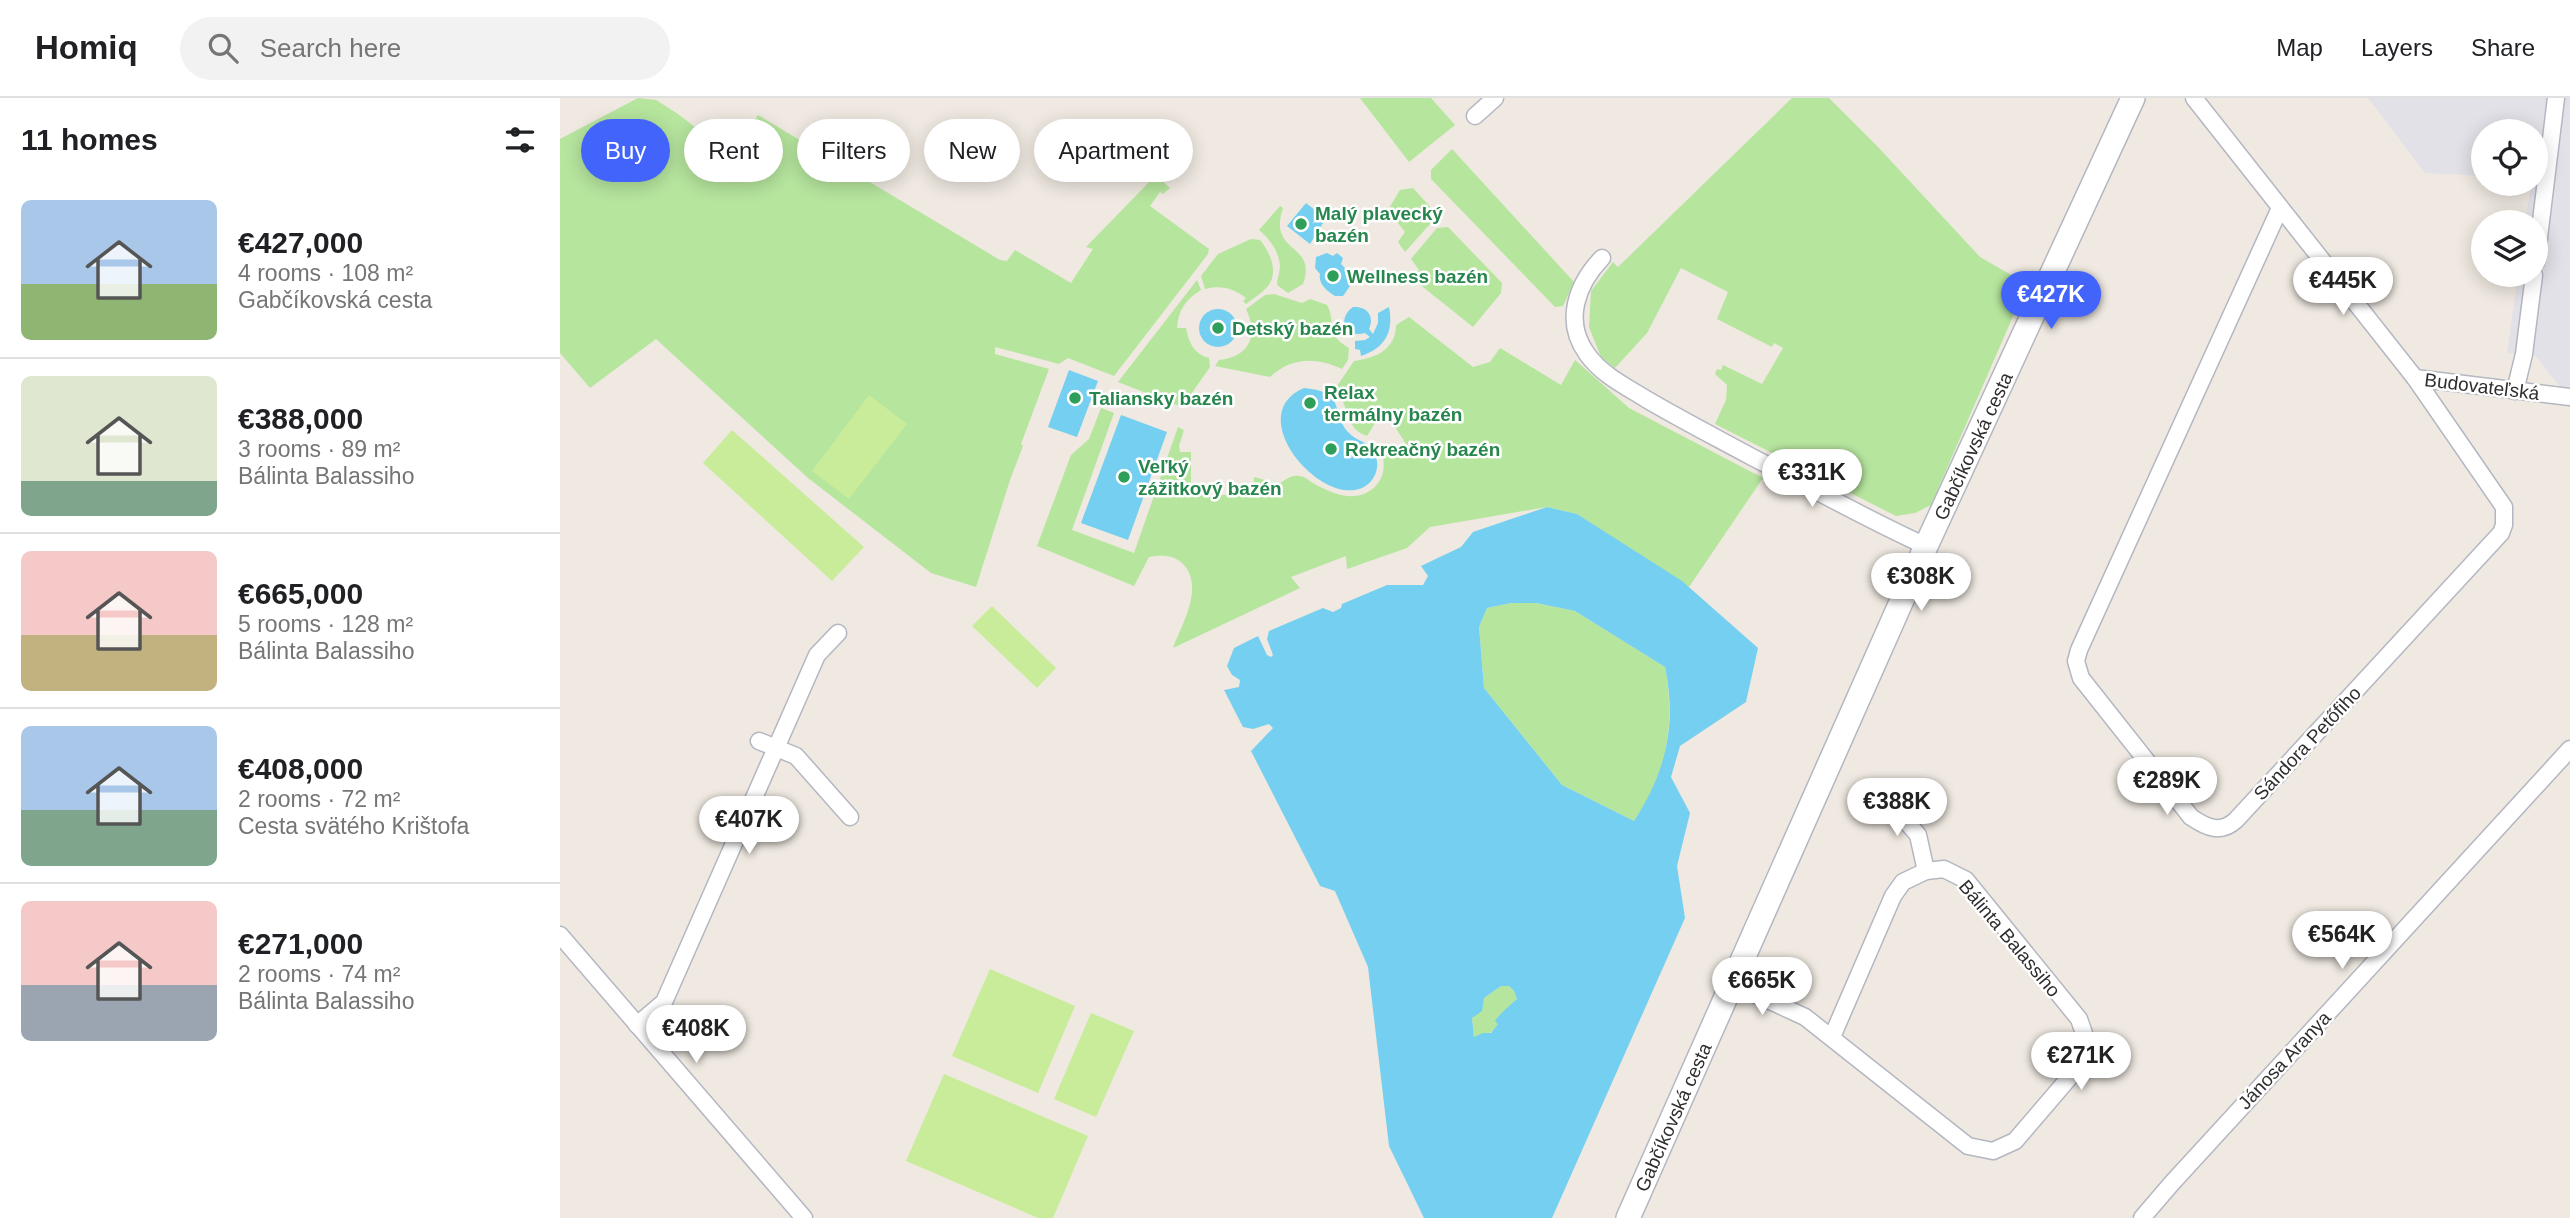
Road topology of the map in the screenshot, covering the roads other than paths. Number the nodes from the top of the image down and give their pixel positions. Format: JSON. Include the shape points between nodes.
{"nodes":[{"id":1,"x":1495,"y":98,"type":"edge"},
{"id":2,"x":2133,"y":98,"type":"edge"},
{"id":3,"x":2194,"y":98,"type":"edge"},
{"id":4,"x":2556,"y":98,"type":"edge"},
{"id":5,"x":1475,"y":116,"type":"dead end"},
{"id":6,"x":2280,"y":208,"type":"junction"},
{"id":7,"x":2542,"y":210,"type":"edge"},
{"id":8,"x":1602,"y":258,"type":"dead end"},
{"id":9,"x":2532,"y":287,"type":"edge"},
{"id":10,"x":2416,"y":378,"type":"junction"},
{"id":11,"x":2515,"y":391,"type":"junction"},
{"id":12,"x":2570,"y":397,"type":"edge"},
{"id":13,"x":1926,"y":546,"type":"junction"},
{"id":14,"x":838,"y":634,"type":"dead end"},
{"id":15,"x":759,"y":741,"type":"dead end"},
{"id":16,"x":777,"y":748,"type":"junction"},
{"id":17,"x":2570,"y":749,"type":"edge"},
{"id":18,"x":1886,"y":798,"type":"dead end"},
{"id":19,"x":850,"y":817,"type":"dead end"},
{"id":20,"x":1926,"y":870,"type":"junction"},
{"id":21,"x":560,"y":935,"type":"edge"},
{"id":22,"x":1733,"y":984,"type":"junction"},
{"id":23,"x":637,"y":1025,"type":"junction"},
{"id":24,"x":1832,"y":1037,"type":"junction"},
{"id":25,"x":804,"y":1218,"type":"edge"},
{"id":26,"x":1628,"y":1218,"type":"edge"},
{"id":27,"x":2142,"y":1218,"type":"edge"}],
"edges":[{"from":1,"to":5,"type":"street"},
{"from":2,"to":13,"type":"main road","name":"Gabčíkovská cesta"},
{"from":3,"to":6,"type":"street","name":"Budovateľská"},
{"from":4,"to":7,"type":"street"},
{"from":6,"to":10,"type":"street","name":"Budovateľská"},
{"from":6,"to":10,"type":"street","name":"Sándora Petőfiho","via":[[2076,661],[2081,678],[2200,824],[2211,829],[2230,826],[2501,533],[2504,507]]},
{"from":8,"to":13,"type":"street","via":[[1584,279],[1574,312],[1579,340],[1599,367],[1672,415]]},
{"from":9,"to":11,"type":"street"},
{"from":10,"to":11,"type":"street","name":"Budovateľská"},
{"from":11,"to":12,"type":"street","name":"Budovateľská"},
{"from":13,"to":22,"type":"main road","name":"Gabčíkovská cesta"},
{"from":14,"to":16,"type":"street","via":[[817,655]]},
{"from":15,"to":16,"type":"street"},
{"from":16,"to":19,"type":"street","via":[[796,756]]},
{"from":16,"to":23,"type":"street","via":[[664,1002]]},
{"from":17,"to":27,"type":"street","name":"Jánosa Aranya"},
{"from":18,"to":20,"type":"street","via":[[1918,835]]},
{"from":20,"to":24,"type":"street","via":[[1903,882],[1893,896]]},
{"from":20,"to":24,"type":"street","name":"Bálinta Balassiho","via":[[1944,869],[1966,880],[2078,1019],[2087,1042],[2081,1064],[2015,1141],[1993,1151],[1968,1146]]},
{"from":21,"to":23,"type":"street"},
{"from":22,"to":24,"type":"street","name":"Bálinta Balassiho","via":[[1805,1017]]},
{"from":22,"to":26,"type":"main road","name":"Gabčíkovská cesta"},
{"from":23,"to":25,"type":"street"}]}
